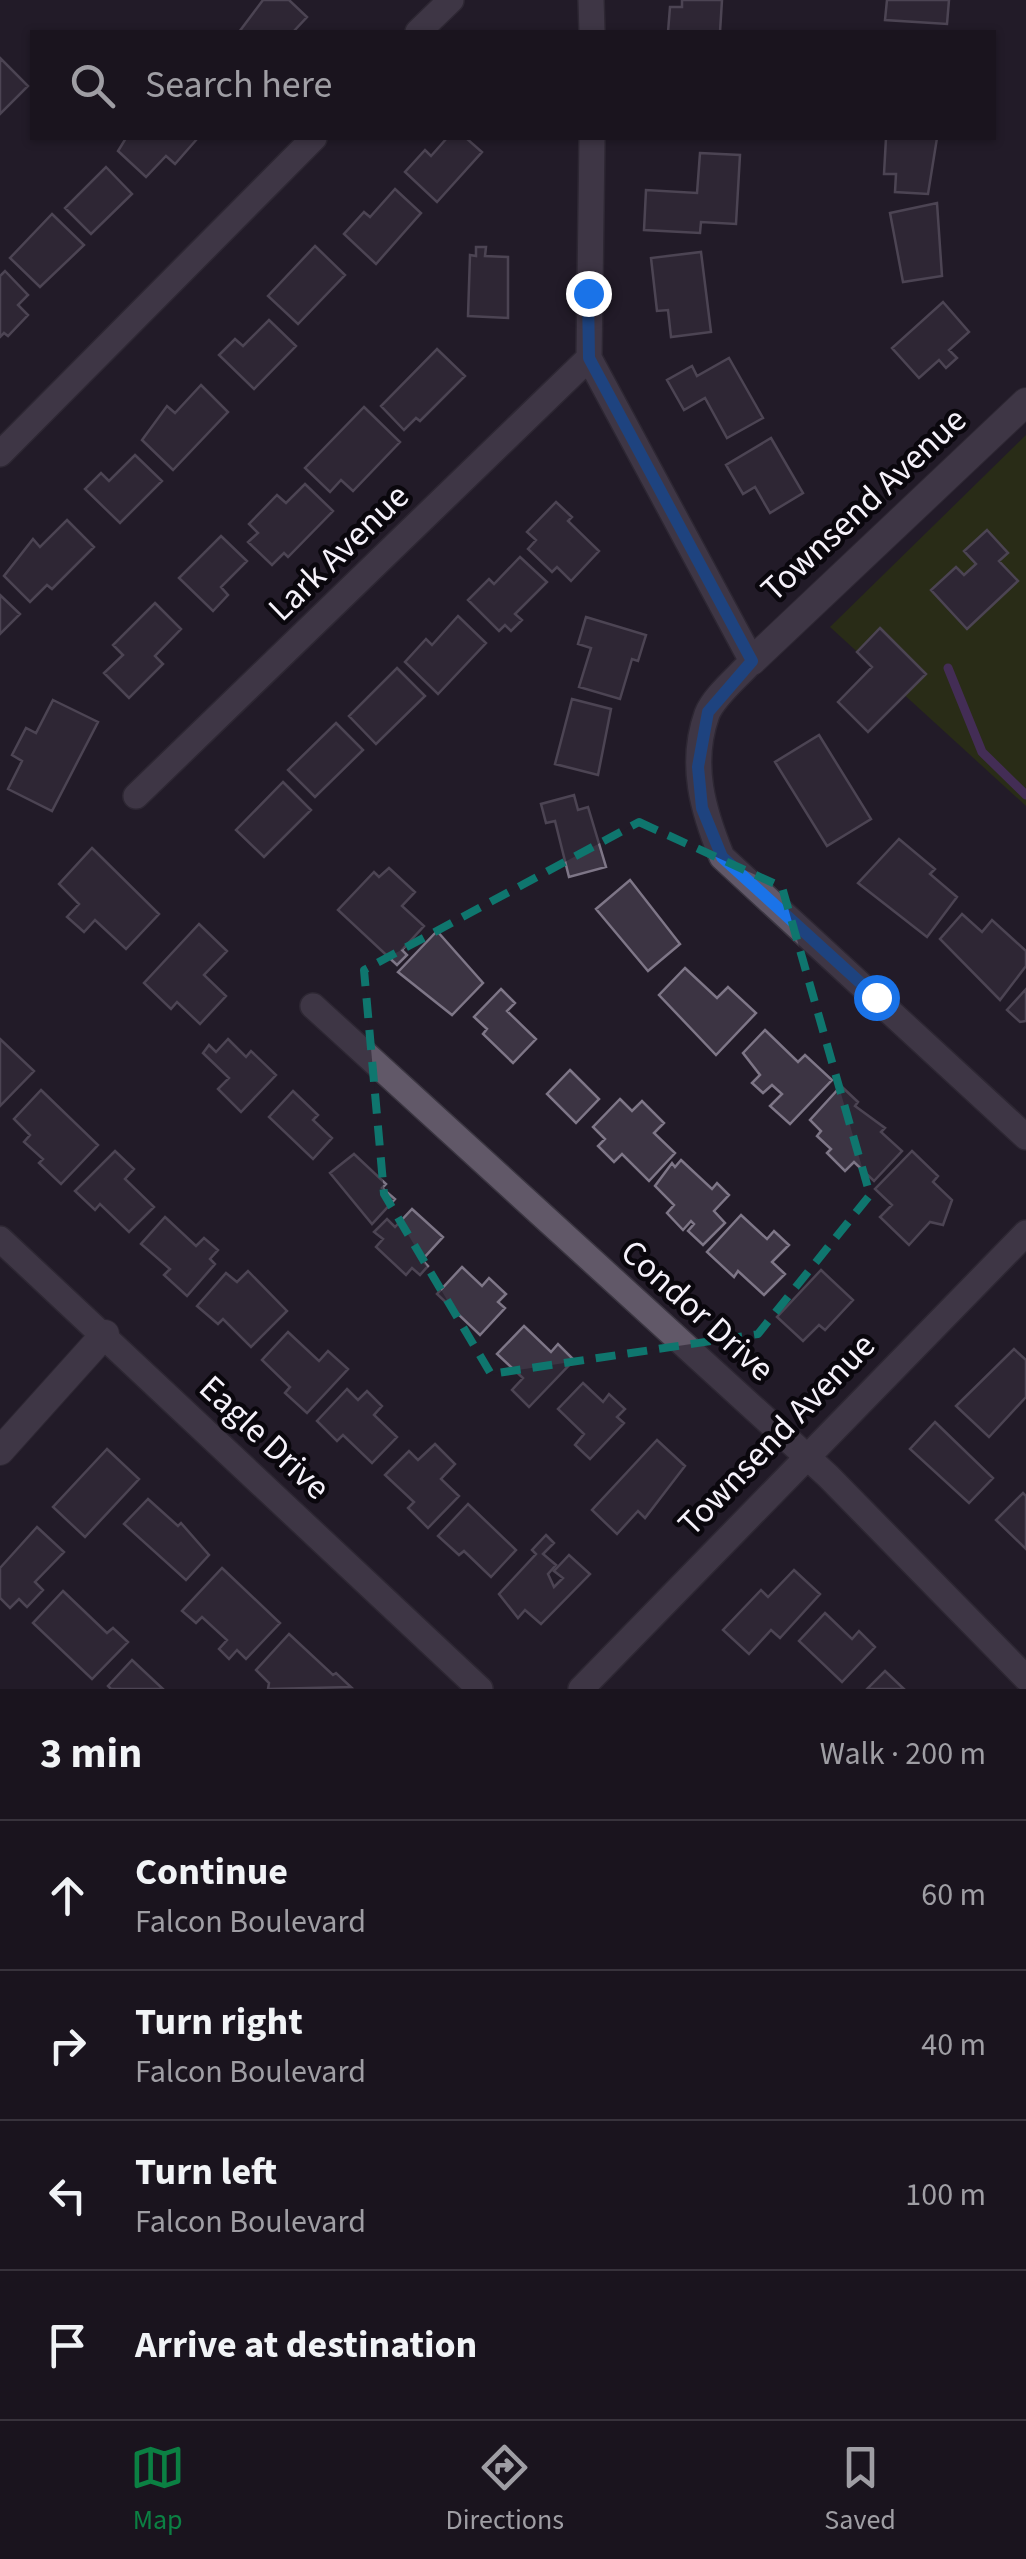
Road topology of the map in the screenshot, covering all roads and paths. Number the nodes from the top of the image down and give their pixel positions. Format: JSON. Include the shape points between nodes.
{"nodes":[{"id":1,"x":451,"y":0,"type":"edge"},
{"id":2,"x":592,"y":0,"type":"edge"},
{"id":3,"x":420,"y":30,"type":"edge"},
{"id":4,"x":592,"y":30,"type":"edge"},
{"id":5,"x":312,"y":140,"type":"edge"},
{"id":6,"x":592,"y":140,"type":"edge"},
{"id":7,"x":589,"y":358,"type":"junction"},
{"id":8,"x":1026,"y":402,"type":"edge"},
{"id":9,"x":0,"y":454,"type":"edge"},
{"id":10,"x":752,"y":661,"type":"junction"},
{"id":11,"x":136,"y":796,"type":"dead end"},
{"id":12,"x":312,"y":1006,"type":"dead end"},
{"id":13,"x":1026,"y":1137,"type":"edge"},
{"id":14,"x":1026,"y":1232,"type":"edge"},
{"id":15,"x":0,"y":1239,"type":"edge"},
{"id":16,"x":105,"y":1334,"type":"junction"},
{"id":17,"x":0,"y":1452,"type":"edge"},
{"id":18,"x":805,"y":1456,"type":"junction"},
{"id":19,"x":1026,"y":1678,"type":"edge"},
{"id":20,"x":480,"y":1689,"type":"edge"},
{"id":21,"x":580,"y":1689,"type":"edge"}],
"edges":[{"from":1,"to":3,"type":"street"},
{"from":2,"to":4,"type":"street"},
{"from":5,"to":9,"type":"street"},
{"from":6,"to":7,"type":"street"},
{"from":7,"to":10,"type":"street"},
{"from":7,"to":11,"type":"street","name":"Lark Avenue"},
{"from":8,"to":10,"type":"street","name":"Townsend Avenue"},
{"from":10,"to":13,"type":"street","via":[[708,712],[698,767],[702,808],[722,857]]},
{"from":12,"to":18,"type":"street","name":"Condor Drive"},
{"from":14,"to":18,"type":"street","name":"Townsend Avenue"},
{"from":15,"to":16,"type":"street","name":"Eagle Drive"},
{"from":16,"to":17,"type":"street"},
{"from":16,"to":20,"type":"street","name":"Eagle Drive"},
{"from":18,"to":19,"type":"street","name":"Condor Drive"},
{"from":18,"to":21,"type":"street","name":"Townsend Avenue"}]}
